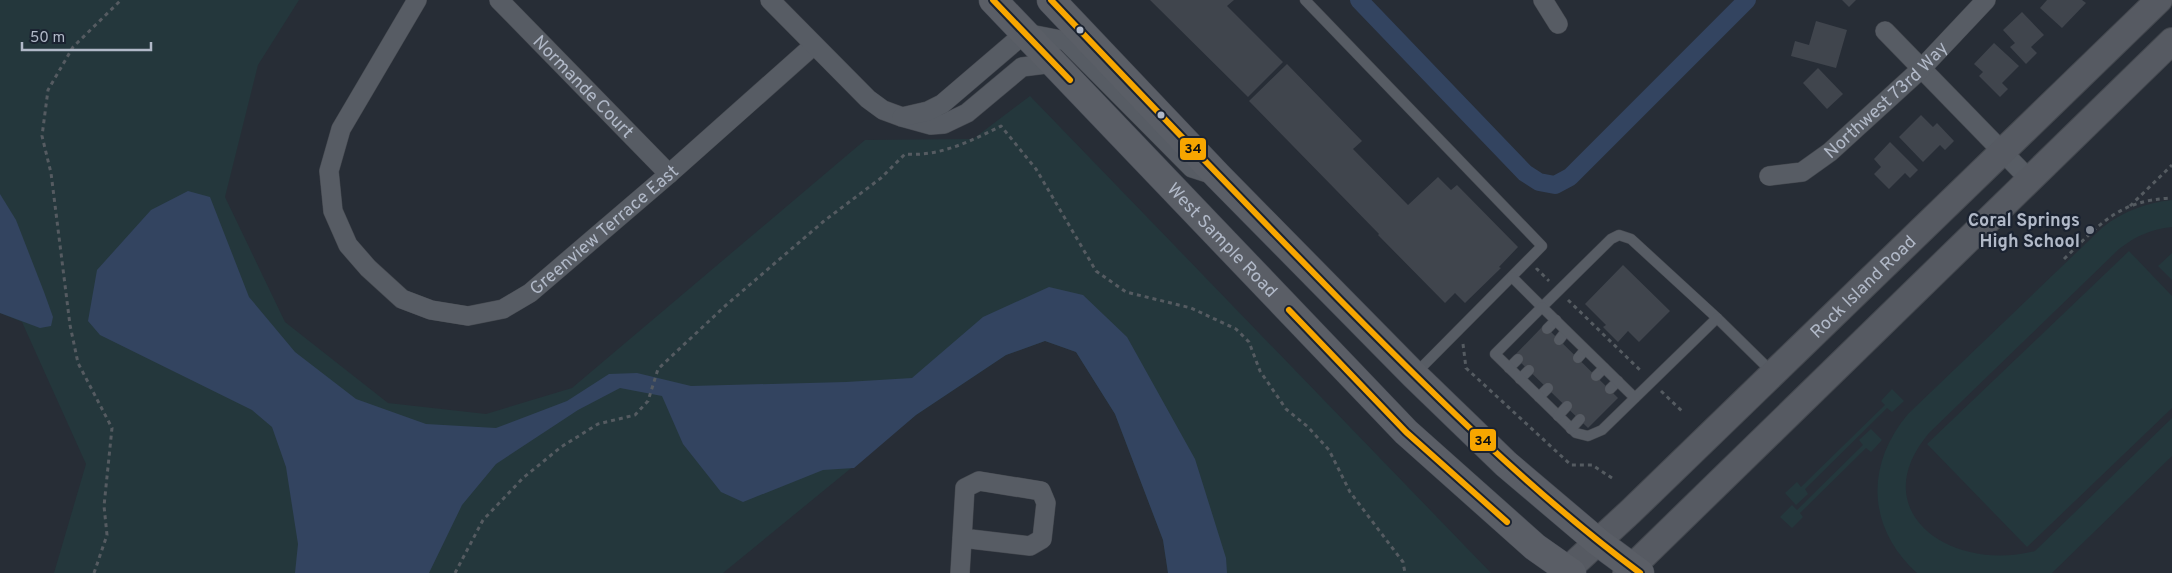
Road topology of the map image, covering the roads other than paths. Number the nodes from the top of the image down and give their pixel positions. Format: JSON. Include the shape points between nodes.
{"nodes":[{"id":1,"x":417,"y":0,"type":"edge"},
{"id":2,"x":498,"y":0,"type":"edge"},
{"id":3,"x":770,"y":0,"type":"edge"},
{"id":4,"x":993,"y":0,"type":"edge"},
{"id":5,"x":1304,"y":0,"type":"edge"},
{"id":6,"x":1542,"y":0,"type":"edge"},
{"id":7,"x":1986,"y":0,"type":"edge"},
{"id":8,"x":2159,"y":0,"type":"edge"},
{"id":9,"x":1046,"y":1,"type":"edge"},
{"id":10,"x":1558,"y":24,"type":"dead end"},
{"id":11,"x":1885,"y":31,"type":"dead end"},
{"id":12,"x":1025,"y":33,"type":"junction"},
{"id":13,"x":2172,"y":41,"type":"edge"},
{"id":14,"x":814,"y":45,"type":"junction"},
{"id":15,"x":2100,"y":57,"type":"junction"},
{"id":16,"x":1054,"y":63,"type":"junction"},
{"id":17,"x":1921,"y":68,"type":"junction"},
{"id":18,"x":2127,"y":85,"type":"junction"},
{"id":19,"x":902,"y":117,"type":"junction"},
{"id":20,"x":2002,"y":152,"type":"junction"},
{"id":21,"x":669,"y":174,"type":"junction"},
{"id":22,"x":1218,"y":176,"type":"junction"},
{"id":23,"x":1769,"y":176,"type":"dead end"},
{"id":24,"x":2029,"y":179,"type":"junction"},
{"id":25,"x":1512,"y":277,"type":"junction"},
{"id":26,"x":1542,"y":307,"type":"junction"},
{"id":27,"x":1717,"y":318,"type":"junction"},
{"id":28,"x":1556,"y":320,"type":"junction"},
{"id":29,"x":1548,"y":329,"type":"dead end"},
{"id":30,"x":1566,"y":331,"type":"junction"},
{"id":31,"x":1559,"y":340,"type":"dead end"},
{"id":32,"x":1585,"y":350,"type":"junction"},
{"id":33,"x":1578,"y":358,"type":"dead end"},
{"id":34,"x":1518,"y":359,"type":"dead end"},
{"id":35,"x":1509,"y":368,"type":"junction"},
{"id":36,"x":1604,"y":368,"type":"junction"},
{"id":37,"x":1529,"y":370,"type":"dead end"},
{"id":38,"x":1773,"y":373,"type":"junction"},
{"id":39,"x":1414,"y":375,"type":"junction"},
{"id":40,"x":1596,"y":376,"type":"dead end"},
{"id":41,"x":1520,"y":379,"type":"junction"},
{"id":42,"x":1618,"y":381,"type":"junction"},
{"id":43,"x":1548,"y":388,"type":"dead end"},
{"id":44,"x":1610,"y":389,"type":"dead end"},
{"id":45,"x":1539,"y":397,"type":"junction"},
{"id":46,"x":1635,"y":398,"type":"junction"},
{"id":47,"x":1567,"y":406,"type":"dead end"},
{"id":48,"x":1558,"y":416,"type":"junction"},
{"id":49,"x":1580,"y":420,"type":"dead end"},
{"id":50,"x":1571,"y":428,"type":"junction"},
{"id":51,"x":962,"y":538,"type":"junction"},
{"id":52,"x":1598,"y":542,"type":"junction"},
{"id":53,"x":1632,"y":571,"type":"edge"},
{"id":54,"x":1568,"y":572,"type":"edge"},
{"id":55,"x":960,"y":573,"type":"edge"}],
"edges":[{"from":1,"to":21,"type":"street","name":"Greenview Terrace East","via":[[341,129],[329,171],[333,211],[348,245],[402,298],[431,310],[468,316],[503,309],[530,293]]},
{"from":2,"to":21,"type":"street","name":"Normande Court"},
{"from":3,"to":14,"type":"street"},
{"from":4,"to":12,"type":"main road","name":"West Sample Road"},
{"from":5,"to":25,"type":"lane","via":[[1542,246]]},
{"from":6,"to":10,"type":"street"},
{"from":7,"to":17,"type":"street","name":"Northwest 73rd Way"},
{"from":8,"to":15,"type":"main road","name":"Rock Island Road"},
{"from":9,"to":22,"type":"main road"},
{"from":11,"to":17,"type":"street"},
{"from":12,"to":16,"type":"main road","name":"West Sample Road"},
{"from":12,"to":19,"type":"street","via":[[942,104]]},
{"from":12,"to":22,"type":"street","via":[[1066,41],[1192,168]]},
{"from":13,"to":18,"type":"main road"},
{"from":14,"to":19,"type":"street","via":[[868,99],[883,110]]},
{"from":14,"to":21,"type":"street","name":"Greenview Terrace East"},
{"from":15,"to":18,"type":"main road"},
{"from":15,"to":20,"type":"main road","name":"Rock Island Road"},
{"from":16,"to":19,"type":"street","via":[[1022,67],[967,113],[944,124],[931,125]]},
{"from":16,"to":54,"type":"main road","name":"West Sample Road","via":[[1406,432],[1535,547]]},
{"from":17,"to":20,"type":"street"},
{"from":17,"to":23,"type":"street","name":"Northwest 73rd Way","via":[[1830,152],[1802,172]]},
{"from":18,"to":24,"type":"main road"},
{"from":20,"to":24,"type":"street"},
{"from":20,"to":38,"type":"main road","name":"Rock Island Road"},
{"from":22,"to":39,"type":"main road"},
{"from":24,"to":53,"type":"main road"},
{"from":25,"to":26,"type":"lane"},
{"from":25,"to":39,"type":"lane"},
{"from":26,"to":27,"type":"lane","via":[[1611,239],[1619,235],[1631,239]]},
{"from":26,"to":28,"type":"lane"},
{"from":26,"to":35,"type":"lane","via":[[1495,354]]},
{"from":27,"to":38,"type":"lane"},
{"from":27,"to":46,"type":"lane"},
{"from":28,"to":29,"type":"lane"},
{"from":28,"to":30,"type":"lane"},
{"from":30,"to":31,"type":"lane"},
{"from":30,"to":32,"type":"lane"},
{"from":32,"to":33,"type":"lane"},
{"from":32,"to":36,"type":"lane"},
{"from":34,"to":35,"type":"lane"},
{"from":35,"to":41,"type":"lane"},
{"from":36,"to":40,"type":"lane"},
{"from":36,"to":42,"type":"lane"},
{"from":37,"to":41,"type":"lane"},
{"from":38,"to":52,"type":"main road","name":"Rock Island Road"},
{"from":39,"to":52,"type":"main road","via":[[1506,464]]},
{"from":41,"to":45,"type":"lane"},
{"from":42,"to":44,"type":"lane"},
{"from":42,"to":46,"type":"lane"},
{"from":43,"to":45,"type":"lane"},
{"from":45,"to":48,"type":"lane"},
{"from":46,"to":50,"type":"lane","via":[[1602,430],[1588,436]]},
{"from":47,"to":48,"type":"lane"},
{"from":48,"to":50,"type":"lane"},
{"from":49,"to":50,"type":"lane"},
{"from":51,"to":51,"type":"street","via":[[965,488],[979,481],[1041,491],[1046,503],[1042,539],[1030,546]]},
{"from":51,"to":55,"type":"street"},
{"from":52,"to":53,"type":"main road"},
{"from":52,"to":54,"type":"main road","name":"Rock Island Road"}]}
